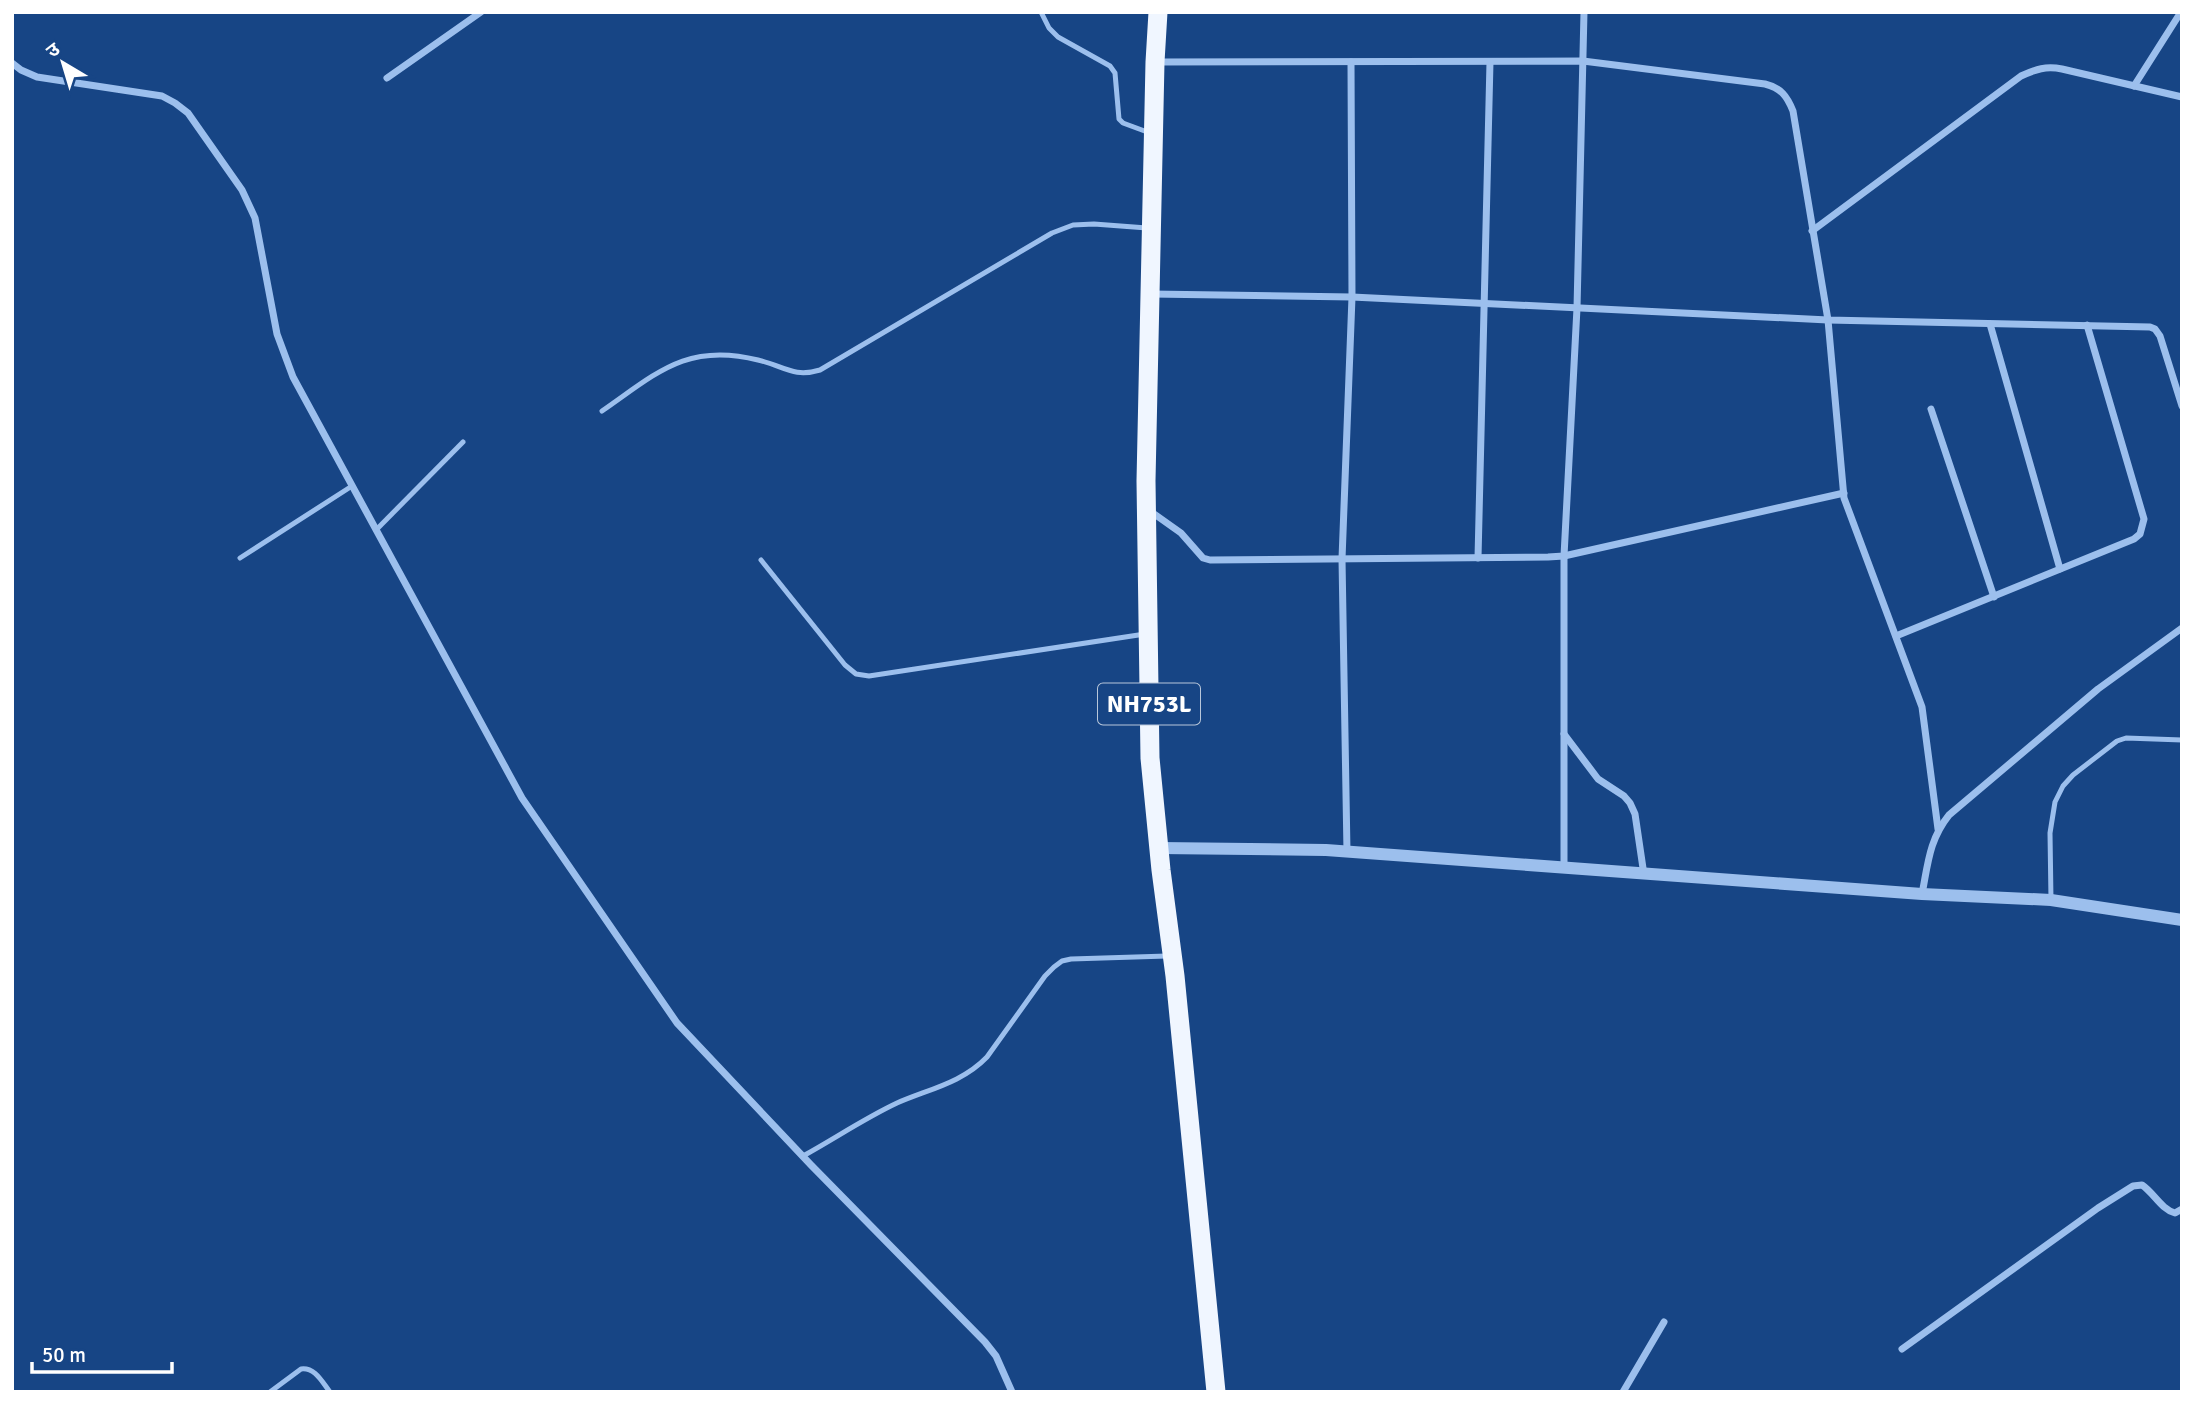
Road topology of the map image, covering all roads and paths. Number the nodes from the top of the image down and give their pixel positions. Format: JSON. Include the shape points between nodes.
{"nodes":[{"id":1,"x":481,"y":12,"type":"edge"},
{"id":2,"x":1041,"y":12,"type":"edge"},
{"id":3,"x":1158,"y":12,"type":"edge"},
{"id":4,"x":1584,"y":12,"type":"edge"},
{"id":5,"x":2179,"y":16,"type":"edge"},
{"id":6,"x":1583,"y":61,"type":"junction"},
{"id":7,"x":1155,"y":62,"type":"junction"},
{"id":8,"x":1351,"y":62,"type":"junction"},
{"id":9,"x":1490,"y":62,"type":"junction"},
{"id":10,"x":12,"y":63,"type":"edge"},
{"id":11,"x":387,"y":78,"type":"dead end"},
{"id":12,"x":2134,"y":86,"type":"junction"},
{"id":13,"x":2182,"y":97,"type":"edge"},
{"id":14,"x":1153,"y":134,"type":"junction"},
{"id":15,"x":1151,"y":228,"type":"junction"},
{"id":16,"x":1812,"y":231,"type":"junction"},
{"id":17,"x":1150,"y":294,"type":"junction"},
{"id":18,"x":1352,"y":297,"type":"junction"},
{"id":19,"x":1484,"y":303,"type":"junction"},
{"id":20,"x":1577,"y":308,"type":"junction"},
{"id":21,"x":1828,"y":320,"type":"junction"},
{"id":22,"x":1990,"y":324,"type":"junction"},
{"id":23,"x":2087,"y":326,"type":"junction"},
{"id":24,"x":2182,"y":405,"type":"edge"},
{"id":25,"x":1931,"y":409,"type":"dead end"},
{"id":26,"x":602,"y":411,"type":"dead end"},
{"id":27,"x":463,"y":442,"type":"dead end"},
{"id":28,"x":352,"y":486,"type":"junction"},
{"id":29,"x":1844,"y":493,"type":"junction"},
{"id":30,"x":1146,"y":509,"type":"junction"},
{"id":31,"x":376,"y":530,"type":"junction"},
{"id":32,"x":1564,"y":556,"type":"junction"},
{"id":33,"x":240,"y":558,"type":"dead end"},
{"id":34,"x":1478,"y":558,"type":"junction"},
{"id":35,"x":1342,"y":559,"type":"junction"},
{"id":36,"x":761,"y":560,"type":"dead end"},
{"id":37,"x":2060,"y":569,"type":"junction"},
{"id":38,"x":1994,"y":597,"type":"junction"},
{"id":39,"x":2182,"y":628,"type":"edge"},
{"id":40,"x":1147,"y":633,"type":"junction"},
{"id":41,"x":1896,"y":636,"type":"junction"},
{"id":42,"x":1564,"y":733,"type":"junction"},
{"id":43,"x":2182,"y":740,"type":"edge"},
{"id":44,"x":1938,"y":829,"type":"junction"},
{"id":45,"x":1159,"y":848,"type":"junction"},
{"id":46,"x":1347,"y":852,"type":"junction"},
{"id":47,"x":1564,"y":868,"type":"junction"},
{"id":48,"x":1644,"y":875,"type":"junction"},
{"id":49,"x":1922,"y":894,"type":"junction"},
{"id":50,"x":2051,"y":900,"type":"junction"},
{"id":51,"x":2182,"y":920,"type":"edge"},
{"id":52,"x":1172,"y":956,"type":"junction"},
{"id":53,"x":803,"y":1156,"type":"junction"},
{"id":54,"x":2182,"y":1209,"type":"edge"},
{"id":55,"x":1664,"y":1322,"type":"dead end"},
{"id":56,"x":1902,"y":1349,"type":"dead end"},
{"id":57,"x":270,"y":1392,"type":"edge"},
{"id":58,"x":330,"y":1392,"type":"edge"},
{"id":59,"x":1012,"y":1392,"type":"edge"},
{"id":60,"x":1216,"y":1392,"type":"edge"},
{"id":61,"x":1623,"y":1392,"type":"edge"}],
"edges":[{"from":1,"to":11,"type":"street"},
{"from":2,"to":14,"type":"lane","via":[[1058,37],[1110,66],[1115,74],[1119,119]]},
{"from":3,"to":7,"type":"highway","number":"NH753L"},
{"from":4,"to":6,"type":"street"},
{"from":5,"to":12,"type":"street"},
{"from":6,"to":9,"type":"street"},
{"from":6,"to":16,"type":"street","via":[[1775,87],[1793,111]]},
{"from":6,"to":20,"type":"street"},
{"from":7,"to":8,"type":"street"},
{"from":7,"to":14,"type":"highway","number":"NH753L"},
{"from":8,"to":9,"type":"street"},
{"from":8,"to":18,"type":"street"},
{"from":9,"to":19,"type":"street"},
{"from":10,"to":28,"type":"street","via":[[37,77],[162,96],[188,113],[249,204],[282,353]]},
{"from":12,"to":13,"type":"street"},
{"from":12,"to":16,"type":"street","via":[[2062,69],[2035,69]]},
{"from":14,"to":15,"type":"highway","number":"NH753L"},
{"from":15,"to":17,"type":"highway","number":"NH753L"},
{"from":15,"to":26,"type":"lane","via":[[1073,225],[1052,233],[820,370],[793,372],[740,355],[694,358],[663,369]]},
{"from":16,"to":21,"type":"street"},
{"from":17,"to":18,"type":"street"},
{"from":17,"to":30,"type":"highway","number":"NH753L"},
{"from":18,"to":19,"type":"street"},
{"from":18,"to":35,"type":"street"},
{"from":19,"to":20,"type":"street"},
{"from":19,"to":34,"type":"street"},
{"from":20,"to":21,"type":"street"},
{"from":20,"to":32,"type":"street"},
{"from":21,"to":22,"type":"street"},
{"from":21,"to":29,"type":"street"},
{"from":22,"to":23,"type":"street"},
{"from":22,"to":37,"type":"street"},
{"from":23,"to":24,"type":"street","via":[[2155,328]]},
{"from":23,"to":37,"type":"street","via":[[2144,519],[2134,539]]},
{"from":25,"to":38,"type":"street"},
{"from":27,"to":31,"type":"lane"},
{"from":28,"to":31,"type":"street"},
{"from":28,"to":33,"type":"lane"},
{"from":29,"to":32,"type":"street"},
{"from":29,"to":41,"type":"street"},
{"from":30,"to":35,"type":"street","via":[[1210,560]]},
{"from":30,"to":40,"type":"highway","number":"NH753L"},
{"from":31,"to":53,"type":"street","via":[[534,816],[677,1023]]},
{"from":32,"to":34,"type":"street"},
{"from":32,"to":42,"type":"street"},
{"from":34,"to":35,"type":"street"},
{"from":35,"to":46,"type":"street"},
{"from":36,"to":40,"type":"lane","via":[[856,674],[869,676]]},
{"from":37,"to":38,"type":"street"},
{"from":38,"to":41,"type":"street"},
{"from":39,"to":44,"type":"street","via":[[2098,689]]},
{"from":40,"to":45,"type":"highway","number":"NH753L","via":[[1150,758]]},
{"from":41,"to":44,"type":"street","via":[[1922,707]]},
{"from":42,"to":47,"type":"street"},
{"from":42,"to":48,"type":"street","via":[[1598,779],[1630,803]]},
{"from":43,"to":50,"type":"lane","via":[[2117,741],[2063,786],[2051,817]]},
{"from":44,"to":49,"type":"street"},
{"from":45,"to":46,"type":"street"},
{"from":45,"to":52,"type":"highway","number":"NH753L"},
{"from":46,"to":47,"type":"street"},
{"from":47,"to":48,"type":"street"},
{"from":48,"to":49,"type":"street"},
{"from":49,"to":50,"type":"street"},
{"from":50,"to":51,"type":"street"},
{"from":52,"to":53,"type":"lane","via":[[1062,961],[1045,976],[977,1067],[895,1104]]},
{"from":52,"to":60,"type":"highway","number":"NH753L"},
{"from":53,"to":59,"type":"street","via":[[985,1342]]},
{"from":54,"to":56,"type":"street","via":[[2175,1213],[2167,1210],[2151,1191],[2133,1186]]},
{"from":55,"to":61,"type":"street"},
{"from":57,"to":58,"type":"lane","via":[[305,1368]]}]}
